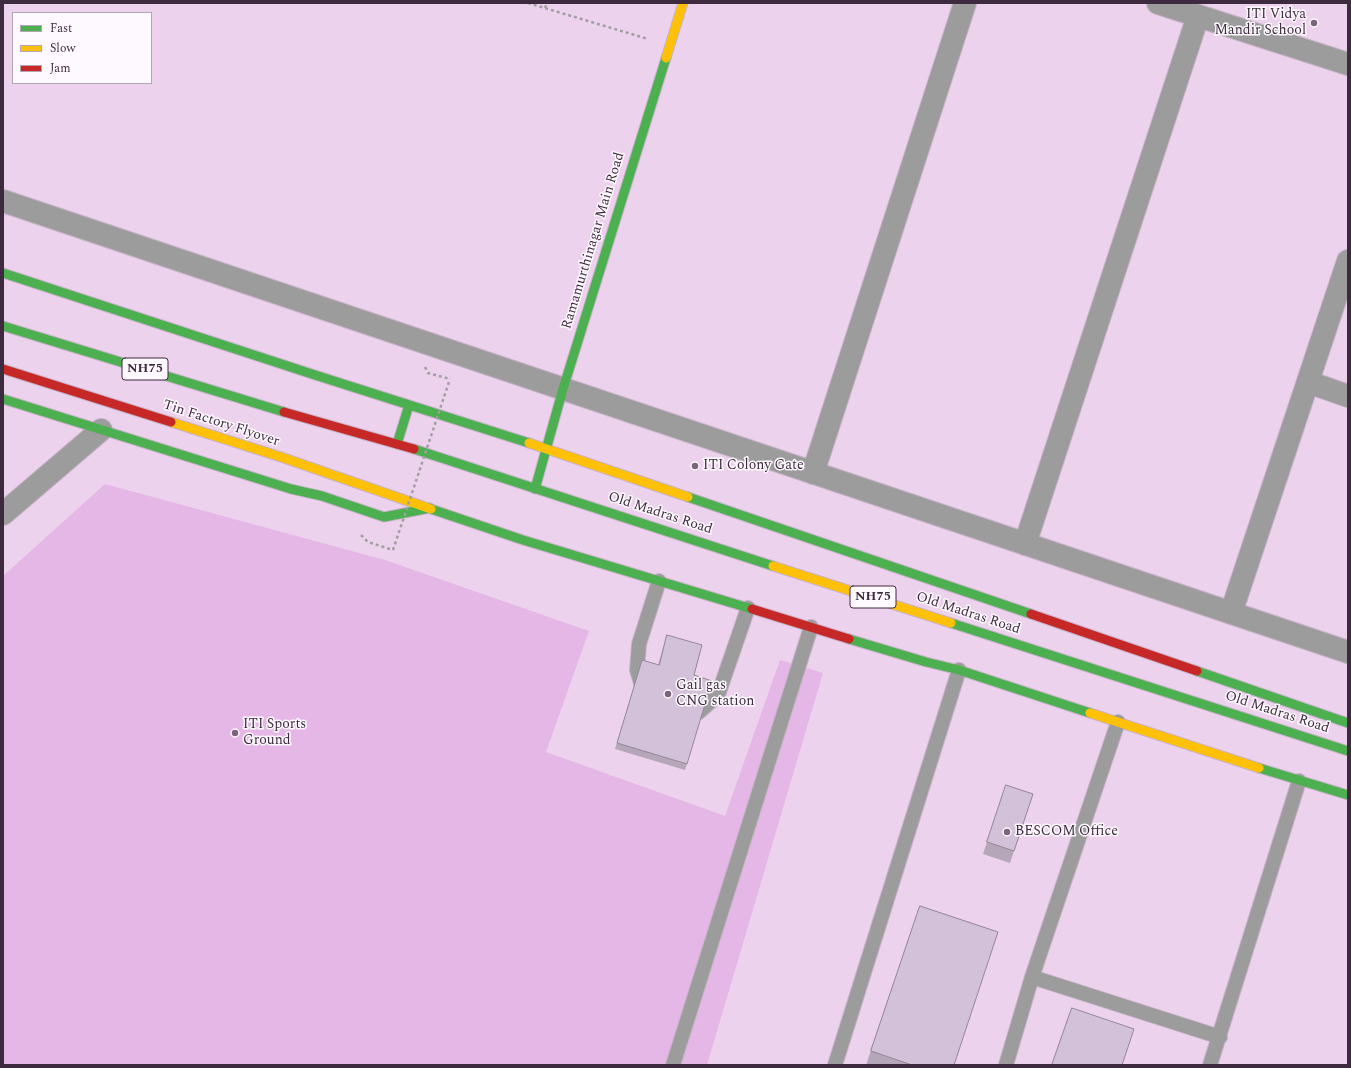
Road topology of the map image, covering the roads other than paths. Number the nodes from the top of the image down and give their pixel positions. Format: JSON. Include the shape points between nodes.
{"nodes":[{"id":1,"x":683,"y":3,"type":"edge"},
{"id":2,"x":965,"y":3,"type":"edge"},
{"id":3,"x":1158,"y":3,"type":"edge"},
{"id":4,"x":1198,"y":16,"type":"junction"},
{"id":5,"x":1348,"y":64,"type":"edge"},
{"id":6,"x":3,"y":200,"type":"edge"},
{"id":7,"x":1348,"y":261,"type":"edge"},
{"id":8,"x":3,"y":273,"type":"edge"},
{"id":9,"x":3,"y":326,"type":"edge"},
{"id":10,"x":3,"y":369,"type":"edge"},
{"id":11,"x":1308,"y":382,"type":"junction"},
{"id":12,"x":563,"y":389,"type":"junction"},
{"id":13,"x":1348,"y":396,"type":"edge"},
{"id":14,"x":3,"y":399,"type":"edge"},
{"id":15,"x":410,"y":405,"type":"junction"},
{"id":16,"x":101,"y":430,"type":"junction"},
{"id":17,"x":398,"y":444,"type":"junction"},
{"id":18,"x":546,"y":448,"type":"junction"},
{"id":19,"x":813,"y":472,"type":"junction"},
{"id":20,"x":535,"y":488,"type":"junction"},
{"id":21,"x":430,"y":508,"type":"junction"},
{"id":22,"x":3,"y":514,"type":"edge"},
{"id":23,"x":1025,"y":544,"type":"junction"},
{"id":24,"x":659,"y":581,"type":"junction"},
{"id":25,"x":748,"y":608,"type":"junction"},
{"id":26,"x":1230,"y":613,"type":"junction"},
{"id":27,"x":810,"y":627,"type":"junction"},
{"id":28,"x":1348,"y":652,"type":"edge"},
{"id":29,"x":959,"y":670,"type":"junction"},
{"id":30,"x":651,"y":698,"type":"edge"},
{"id":31,"x":671,"y":711,"type":"edge"},
{"id":32,"x":1118,"y":722,"type":"junction"},
{"id":33,"x":1348,"y":723,"type":"edge"},
{"id":34,"x":1348,"y":751,"type":"edge"},
{"id":35,"x":1299,"y":781,"type":"junction"},
{"id":36,"x":1348,"y":795,"type":"edge"},
{"id":37,"x":1032,"y":977,"type":"junction"},
{"id":38,"x":1220,"y":1037,"type":"junction"},
{"id":39,"x":673,"y":1065,"type":"edge"},
{"id":40,"x":835,"y":1065,"type":"edge"},
{"id":41,"x":1006,"y":1065,"type":"edge"},
{"id":42,"x":1210,"y":1065,"type":"edge"}],
"edges":[{"from":1,"to":12,"type":"main road","name":"Ramamurthinagar Main Road"},
{"from":2,"to":19,"type":"street"},
{"from":3,"to":4,"type":"street"},
{"from":4,"to":5,"type":"street"},
{"from":4,"to":23,"type":"street"},
{"from":6,"to":12,"type":"street"},
{"from":7,"to":11,"type":"street"},
{"from":8,"to":15,"type":"main road"},
{"from":9,"to":17,"type":"main road","name":"Tin Factory Flyover","number":"NH75"},
{"from":10,"to":21,"type":"main road","name":"Tin Factory Flyover"},
{"from":11,"to":13,"type":"street"},
{"from":11,"to":26,"type":"street"},
{"from":12,"to":18,"type":"main road","name":"Ramamurthinagar Main Road"},
{"from":12,"to":19,"type":"street"},
{"from":14,"to":16,"type":"main road"},
{"from":15,"to":17,"type":"main road"},
{"from":15,"to":18,"type":"main road"},
{"from":16,"to":21,"type":"main road","via":[[384,517]]},
{"from":16,"to":22,"type":"street"},
{"from":17,"to":20,"type":"main road","name":"Old Madras Road","number":"NH75"},
{"from":18,"to":20,"type":"main road","name":"Ramamurthinagar Main Road"},
{"from":18,"to":33,"type":"main road"},
{"from":19,"to":23,"type":"street"},
{"from":20,"to":34,"type":"main road","name":"Old Madras Road","number":"NH75"},
{"from":21,"to":24,"type":"main road","via":[[523,540]]},
{"from":23,"to":26,"type":"street"},
{"from":24,"to":25,"type":"main road"},
{"from":24,"to":30,"type":"lane","via":[[639,644],[637,670],[644,694]]},
{"from":25,"to":27,"type":"main road"},
{"from":25,"to":31,"type":"lane","via":[[718,695],[699,712],[678,715]]},
{"from":26,"to":28,"type":"street"},
{"from":27,"to":29,"type":"main road"},
{"from":27,"to":39,"type":"lane"},
{"from":29,"to":32,"type":"main road"},
{"from":29,"to":40,"type":"lane"},
{"from":32,"to":35,"type":"main road"},
{"from":32,"to":37,"type":"lane"},
{"from":35,"to":36,"type":"main road"},
{"from":35,"to":38,"type":"lane"},
{"from":37,"to":38,"type":"lane"},
{"from":37,"to":41,"type":"lane"},
{"from":38,"to":42,"type":"lane"}]}
